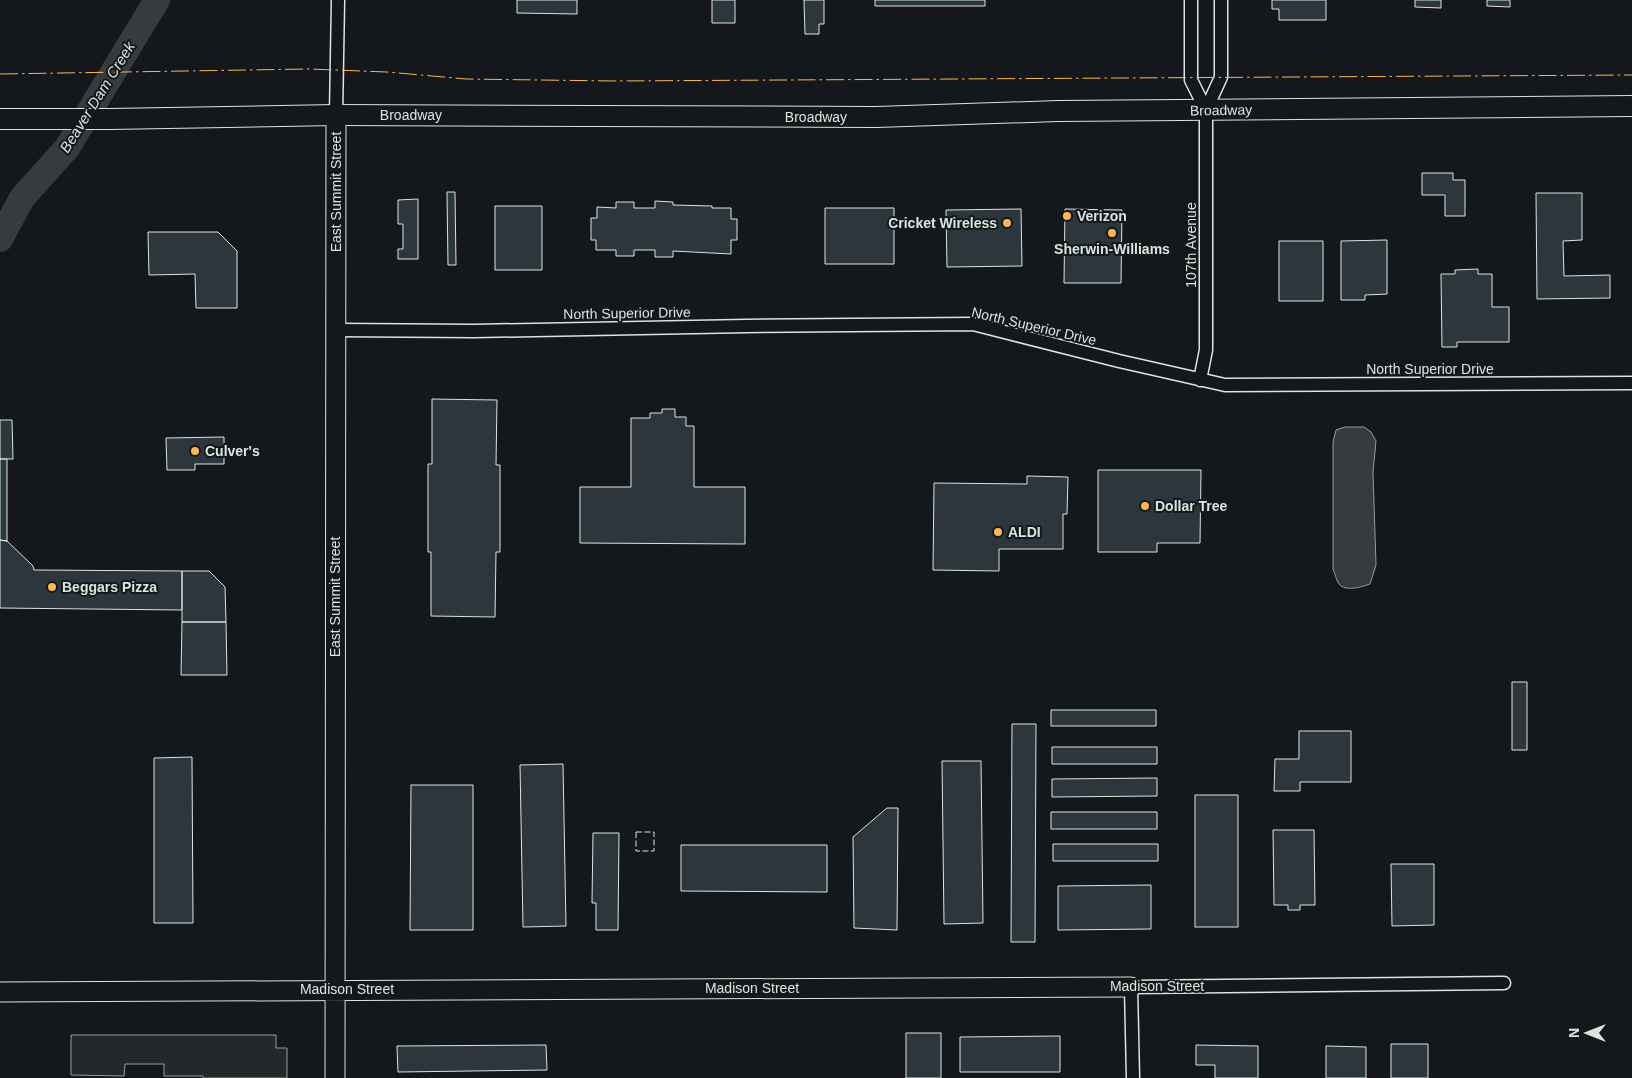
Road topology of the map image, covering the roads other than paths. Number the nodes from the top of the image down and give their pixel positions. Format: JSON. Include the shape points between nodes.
{"nodes":[{"id":1,"x":338,"y":0,"type":"edge"},
{"id":2,"x":1191,"y":0,"type":"edge"},
{"id":3,"x":1221,"y":0,"type":"edge"},
{"id":4,"x":1632,"y":106,"type":"edge"},
{"id":5,"x":1206,"y":110,"type":"junction"},
{"id":6,"x":336,"y":115,"type":"junction"},
{"id":7,"x":0,"y":119,"type":"edge"},
{"id":8,"x":336,"y":330,"type":"junction"},
{"id":9,"x":1200,"y":380,"type":"junction"},
{"id":10,"x":1632,"y":383,"type":"edge"},
{"id":11,"x":1504,"y":983,"type":"dead end"},
{"id":12,"x":1131,"y":986,"type":"junction"},
{"id":13,"x":334,"y":989,"type":"junction"},
{"id":14,"x":0,"y":992,"type":"edge"},
{"id":15,"x":335,"y":1078,"type":"edge"},
{"id":16,"x":1133,"y":1078,"type":"edge"}],
"edges":[{"from":1,"to":6,"type":"street"},
{"from":2,"to":5,"type":"street","name":"107th Avenue","via":[[1191,80]]},
{"from":3,"to":5,"type":"street","name":"107th Avenue","via":[[1221,77]]},
{"from":4,"to":5,"type":"main road","name":"Broadway"},
{"from":5,"to":6,"type":"main road","name":"Broadway","via":[[876,117]]},
{"from":5,"to":9,"type":"street","name":"107th Avenue","via":[[1206,350]]},
{"from":6,"to":7,"type":"main road","name":"Broadway"},
{"from":6,"to":8,"type":"street","name":"East Summit Street"},
{"from":8,"to":9,"type":"street","name":"North Superior Drive","via":[[973,324]]},
{"from":8,"to":13,"type":"street","name":"East Summit Street"},
{"from":9,"to":10,"type":"street","name":"North Superior Drive","via":[[1225,385]]},
{"from":11,"to":12,"type":"street","name":"Madison Street"},
{"from":12,"to":13,"type":"street","name":"Madison Street"},
{"from":12,"to":16,"type":"street"},
{"from":13,"to":14,"type":"street","name":"Madison Street"},
{"from":13,"to":15,"type":"street","name":"East Summit Street"}]}
